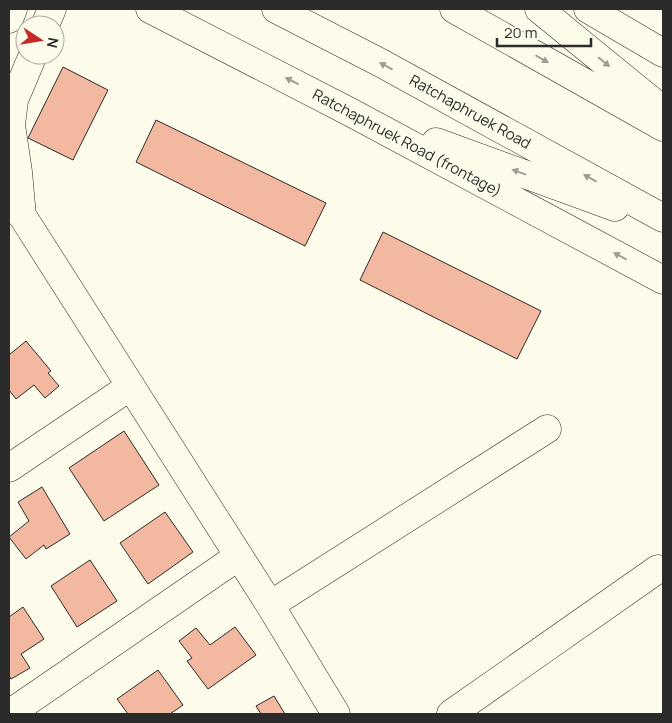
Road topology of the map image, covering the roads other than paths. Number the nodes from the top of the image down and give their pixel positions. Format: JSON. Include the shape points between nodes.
{"nodes":[{"id":1,"x":13,"y":9,"type":"edge"},
{"id":2,"x":150,"y":9,"type":"edge"},
{"id":3,"x":276,"y":9,"type":"edge"},
{"id":4,"x":454,"y":9,"type":"edge"},
{"id":5,"x":538,"y":9,"type":"edge"},
{"id":6,"x":588,"y":9,"type":"edge"},
{"id":7,"x":9,"y":19,"type":"edge"},
{"id":8,"x":663,"y":52,"type":"edge"},
{"id":9,"x":29,"y":65,"type":"edge"},
{"id":10,"x":663,"y":110,"type":"edge"},
{"id":11,"x":350,"y":112,"type":"junction"},
{"id":12,"x":663,"y":127,"type":"edge"},
{"id":13,"x":16,"y":206,"type":"edge"},
{"id":14,"x":663,"y":218,"type":"edge"},
{"id":15,"x":663,"y":224,"type":"edge"},
{"id":16,"x":663,"y":280,"type":"edge"},
{"id":17,"x":131,"y":386,"type":"junction"},
{"id":18,"x":547,"y":429,"type":"dead end"},
{"id":19,"x":9,"y":468,"type":"edge"},
{"id":20,"x":239,"y":556,"type":"junction"},
{"id":21,"x":658,"y":569,"type":"dead end"},
{"id":22,"x":270,"y":605,"type":"junction"},
{"id":23,"x":9,"y":714,"type":"edge"},
{"id":24,"x":336,"y":714,"type":"edge"},
{"id":25,"x":450,"y":714,"type":"edge"}],
"edges":[{"from":1,"to":7,"type":"main road"},
{"from":11,"to":2,"type":"main road","name":"Ratchaphruek Road (frontage)","one_way":true},
{"from":14,"to":3,"type":"main road","name":"Ratchaphruek Road","one_way":true},
{"from":4,"to":12,"type":"main road","one_way":true},
{"from":5,"to":10,"type":"main road","one_way":true},
{"from":6,"to":8,"type":"main road"},
{"from":9,"to":13,"type":"main road","via":[[14,100],[11,125],[18,172]]},
{"from":15,"to":11,"type":"main road","one_way":true},
{"from":16,"to":11,"type":"main road","name":"Ratchaphruek Road (frontage)","one_way":true},
{"from":13,"to":17,"type":"main road"},
{"from":17,"to":19,"type":"main road"},
{"from":17,"to":20,"type":"main road"},
{"from":18,"to":22,"type":"main road"},
{"from":20,"to":22,"type":"main road"},
{"from":20,"to":23,"type":"main road"},
{"from":21,"to":25,"type":"main road"},
{"from":22,"to":24,"type":"main road"}]}
